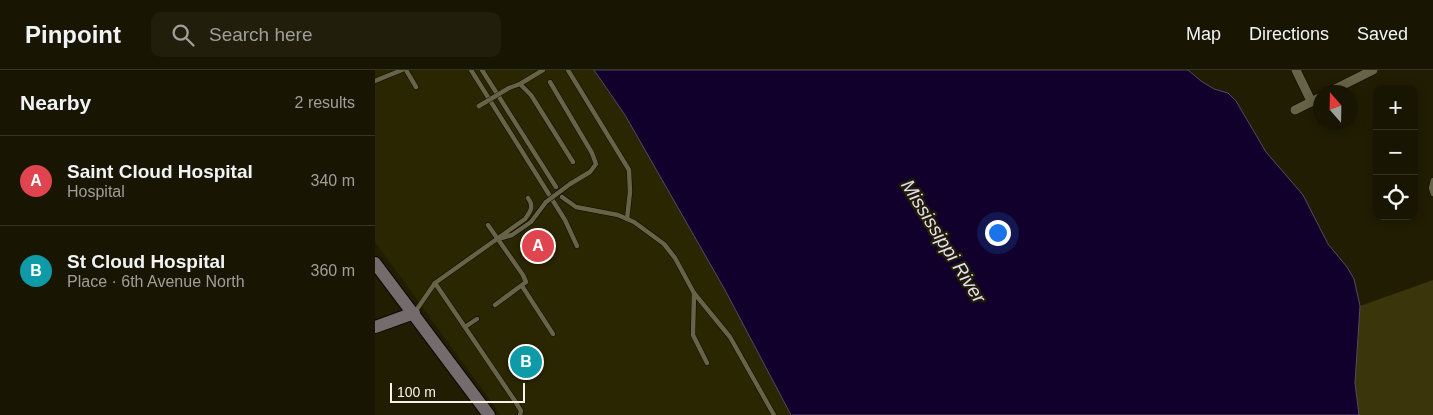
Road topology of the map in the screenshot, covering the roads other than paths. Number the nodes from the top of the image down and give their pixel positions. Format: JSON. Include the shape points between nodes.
{"nodes":[{"id":1,"x":402,"y":70,"type":"edge"},
{"id":2,"x":406,"y":70,"type":"edge"},
{"id":3,"x":471,"y":70,"type":"edge"},
{"id":4,"x":481,"y":70,"type":"edge"},
{"id":5,"x":543,"y":70,"type":"edge"},
{"id":6,"x":568,"y":70,"type":"edge"},
{"id":7,"x":1295,"y":70,"type":"edge"},
{"id":8,"x":1373,"y":70,"type":"edge"},
{"id":9,"x":375,"y":80,"type":"edge"},
{"id":10,"x":550,"y":82,"type":"dead end"},
{"id":11,"x":520,"y":84,"type":"junction"},
{"id":12,"x":1343,"y":85,"type":"edge"},
{"id":13,"x":416,"y":87,"type":"dead end"},
{"id":14,"x":1311,"y":101,"type":"joint"},
{"id":15,"x":479,"y":106,"type":"dead end"},
{"id":16,"x":1295,"y":110,"type":"dead end"},
{"id":17,"x":573,"y":162,"type":"dead end"},
{"id":18,"x":1433,"y":180,"type":"edge"},
{"id":19,"x":556,"y":187,"type":"dead end"},
{"id":20,"x":1433,"y":194,"type":"edge"},
{"id":21,"x":562,"y":197,"type":"dead end"},
{"id":22,"x":528,"y":198,"type":"dead end"},
{"id":23,"x":627,"y":219,"type":"junction"},
{"id":24,"x":488,"y":225,"type":"dead end"},
{"id":25,"x":497,"y":239,"type":"junction"},
{"id":26,"x":577,"y":246,"type":"dead end"},
{"id":27,"x":375,"y":263,"type":"edge"},
{"id":28,"x":435,"y":283,"type":"junction"},
{"id":29,"x":522,"y":286,"type":"junction"},
{"id":30,"x":694,"y":293,"type":"junction"},
{"id":31,"x":495,"y":305,"type":"dead end"},
{"id":32,"x":414,"y":313,"type":"junction"},
{"id":33,"x":477,"y":319,"type":"dead end"},
{"id":34,"x":375,"y":327,"type":"edge"},
{"id":35,"x":465,"y":327,"type":"junction"},
{"id":36,"x":553,"y":334,"type":"dead end"},
{"id":37,"x":707,"y":362,"type":"dead end"},
{"id":38,"x":489,"y":415,"type":"edge"},
{"id":39,"x":520,"y":415,"type":"edge"},
{"id":40,"x":774,"y":415,"type":"edge"}],
"edges":[{"from":1,"to":9,"type":"lane"},
{"from":2,"to":13,"type":"lane"},
{"from":3,"to":26,"type":"lane","via":[[565,220]]},
{"from":4,"to":19,"type":"lane"},
{"from":5,"to":11,"type":"lane"},
{"from":6,"to":23,"type":"lane","via":[[629,170]]},
{"from":7,"to":14,"type":"street"},
{"from":8,"to":12,"type":"street"},
{"from":10,"to":25,"type":"lane","bridge":true,"via":[[596,164],[590,172],[546,202],[531,222],[512,235]]},
{"from":11,"to":15,"type":"lane","bridge":true},
{"from":11,"to":17,"type":"lane","via":[[531,94]]},
{"from":14,"to":16,"type":"street"},
{"from":18,"to":20,"type":"lane"},
{"from":21,"to":23,"type":"lane","via":[[576,207]]},
{"from":22,"to":25,"type":"lane","via":[[531,210],[525,219]]},
{"from":23,"to":30,"type":"lane","via":[[664,244]]},
{"from":24,"to":25,"type":"lane"},
{"from":25,"to":28,"type":"lane"},
{"from":25,"to":29,"type":"lane","via":[[523,275],[526,282]]},
{"from":27,"to":32,"type":"street"},
{"from":28,"to":32,"type":"lane"},
{"from":28,"to":35,"type":"lane"},
{"from":29,"to":31,"type":"lane"},
{"from":29,"to":36,"type":"lane"},
{"from":30,"to":37,"type":"lane","via":[[693,335]]},
{"from":30,"to":40,"type":"lane","via":[[730,336]]},
{"from":32,"to":34,"type":"street"},
{"from":32,"to":38,"type":"street"},
{"from":33,"to":35,"type":"lane"},
{"from":35,"to":39,"type":"lane","via":[[515,401]]}]}
